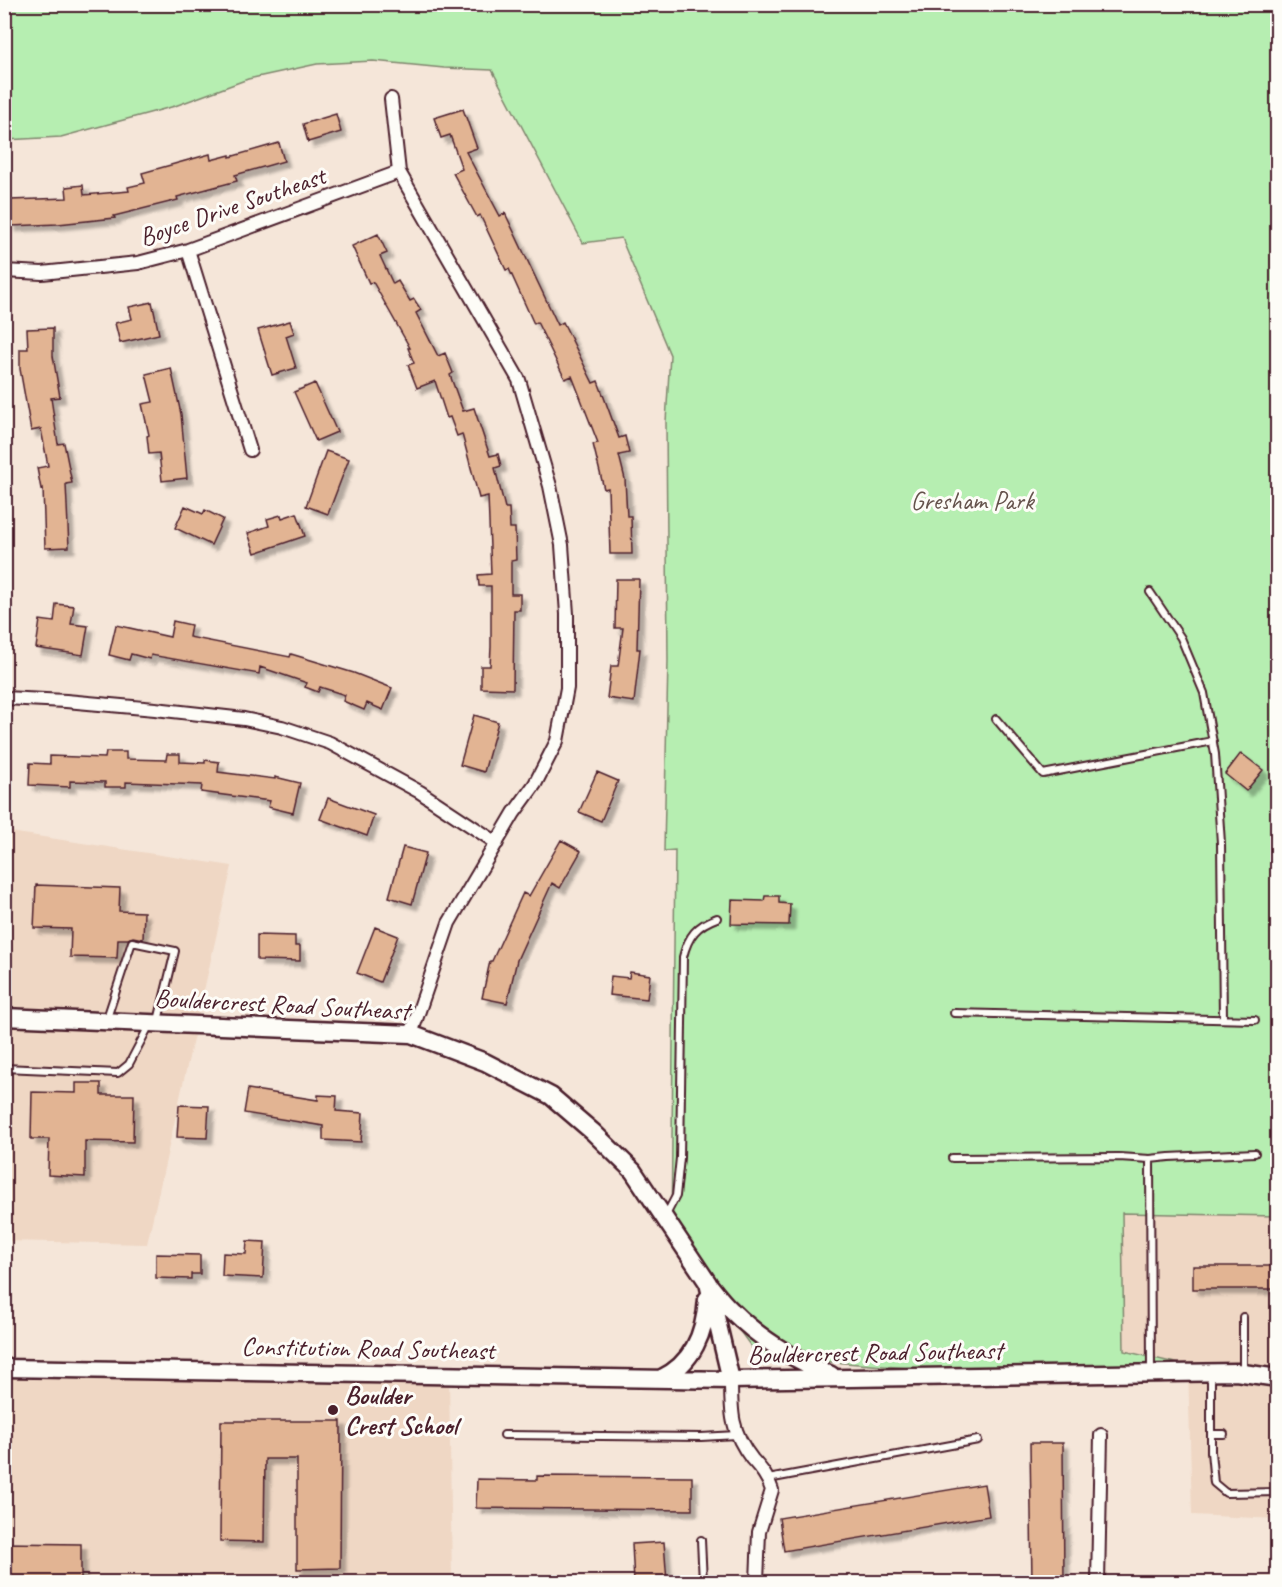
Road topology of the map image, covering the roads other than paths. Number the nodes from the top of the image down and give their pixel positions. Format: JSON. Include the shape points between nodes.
{"nodes":[{"id":1,"x":391,"y":99,"type":"dead end"},
{"id":2,"x":399,"y":172,"type":"junction"},
{"id":3,"x":188,"y":250,"type":"junction"},
{"id":4,"x":4,"y":271,"type":"edge"},
{"id":5,"x":250,"y":450,"type":"dead end"},
{"id":6,"x":1150,"y":592,"type":"dead end"},
{"id":7,"x":4,"y":698,"type":"edge"},
{"id":8,"x":996,"y":719,"type":"dead end"},
{"id":9,"x":1213,"y":741,"type":"junction"},
{"id":10,"x":497,"y":843,"type":"junction"},
{"id":11,"x":717,"y":918,"type":"dead end"},
{"id":12,"x":954,"y":1013,"type":"dead end"},
{"id":13,"x":4,"y":1017,"type":"edge"},
{"id":14,"x":1223,"y":1019,"type":"junction"},
{"id":15,"x":1255,"y":1020,"type":"dead end"},
{"id":16,"x":106,"y":1021,"type":"junction"},
{"id":17,"x":154,"y":1023,"type":"junction"},
{"id":18,"x":411,"y":1034,"type":"junction"},
{"id":19,"x":4,"y":1068,"type":"edge"},
{"id":20,"x":1255,"y":1153,"type":"dead end"},
{"id":21,"x":952,"y":1158,"type":"dead end"},
{"id":22,"x":1150,"y":1159,"type":"junction"},
{"id":23,"x":665,"y":1218,"type":"junction"},
{"id":24,"x":708,"y":1283,"type":"junction"},
{"id":25,"x":1243,"y":1317,"type":"dead end"},
{"id":26,"x":4,"y":1368,"type":"edge"},
{"id":27,"x":1211,"y":1372,"type":"junction"},
{"id":28,"x":1151,"y":1373,"type":"junction"},
{"id":29,"x":1243,"y":1373,"type":"junction"},
{"id":30,"x":662,"y":1378,"type":"junction"},
{"id":31,"x":839,"y":1378,"type":"junction"},
{"id":32,"x":1278,"y":1378,"type":"edge"},
{"id":33,"x":731,"y":1380,"type":"junction"},
{"id":34,"x":1211,"y":1434,"type":"junction"},
{"id":35,"x":1224,"y":1434,"type":"dead end"},
{"id":36,"x":504,"y":1435,"type":"dead end"},
{"id":37,"x":738,"y":1435,"type":"junction"},
{"id":38,"x":1101,"y":1435,"type":"dead end"},
{"id":39,"x":978,"y":1440,"type":"dead end"},
{"id":40,"x":768,"y":1479,"type":"junction"},
{"id":41,"x":1278,"y":1492,"type":"edge"},
{"id":42,"x":700,"y":1540,"type":"dead end"},
{"id":43,"x":703,"y":1582,"type":"edge"},
{"id":44,"x":758,"y":1582,"type":"edge"},
{"id":45,"x":1098,"y":1582,"type":"edge"}],
"edges":[{"from":1,"to":2,"type":"street"},
{"from":2,"to":3,"type":"street","name":"Boyce Drive Southeast"},
{"from":2,"to":10,"type":"street","via":[[519,380],[550,486],[562,545],[567,688],[557,741],[536,784]]},
{"from":3,"to":4,"type":"street","name":"Boyce Drive Southeast","via":[[106,267],[42,273]]},
{"from":3,"to":5,"type":"street"},
{"from":6,"to":9,"type":"lane","via":[[1180,638],[1204,693]]},
{"from":7,"to":10,"type":"street","via":[[155,709],[282,727],[330,743],[420,792]]},
{"from":8,"to":9,"type":"lane","via":[[1043,774]]},
{"from":9,"to":14,"type":"lane","via":[[1221,843]]},
{"from":10,"to":18,"type":"street","via":[[449,923]]},
{"from":11,"to":23,"type":"lane","via":[[696,930],[683,957],[680,1158],[676,1196]]},
{"from":12,"to":14,"type":"lane"},
{"from":13,"to":16,"type":"street","name":"Bouldercrest Road Southeast"},
{"from":14,"to":15,"type":"lane"},
{"from":16,"to":17,"type":"street","name":"Bouldercrest Road Southeast"},
{"from":16,"to":17,"type":"lane","via":[[132,942],[175,951]]},
{"from":17,"to":18,"type":"street","name":"Bouldercrest Road Southeast"},
{"from":17,"to":19,"type":"lane","via":[[129,1064],[118,1073]]},
{"from":18,"to":23,"type":"street","name":"Bouldercrest Road Southeast","via":[[485,1062],[551,1096],[633,1171]]},
{"from":20,"to":22,"type":"lane"},
{"from":21,"to":22,"type":"lane"},
{"from":22,"to":28,"type":"lane"},
{"from":23,"to":24,"type":"street","name":"Bouldercrest Road Southeast"},
{"from":24,"to":30,"type":"street","via":[[706,1318],[700,1336],[689,1356]]},
{"from":24,"to":31,"type":"street","via":[[731,1311],[751,1327],[790,1355]]},
{"from":24,"to":33,"type":"street","name":"Bouldercrest Road Southeast"},
{"from":25,"to":29,"type":"lane"},
{"from":26,"to":30,"type":"street","name":"Constitution Road Southeast"},
{"from":27,"to":28,"type":"street","name":"Bouldercrest Road Southeast"},
{"from":27,"to":29,"type":"street","name":"Bouldercrest Road Southeast"},
{"from":27,"to":34,"type":"lane"},
{"from":28,"to":31,"type":"street","name":"Bouldercrest Road Southeast"},
{"from":29,"to":32,"type":"street","name":"Bouldercrest Road Southeast"},
{"from":30,"to":33,"type":"street","name":"Constitution Road Southeast"},
{"from":31,"to":33,"type":"street","name":"Bouldercrest Road Southeast"},
{"from":33,"to":37,"type":"street","via":[[733,1422]]},
{"from":34,"to":35,"type":"lane"},
{"from":34,"to":41,"type":"lane","via":[[1214,1483],[1226,1492]]},
{"from":36,"to":37,"type":"lane"},
{"from":37,"to":40,"type":"street"},
{"from":38,"to":45,"type":"street"},
{"from":39,"to":40,"type":"lane"},
{"from":40,"to":44,"type":"street","via":[[772,1490],[759,1532]]},
{"from":42,"to":43,"type":"lane"}]}
